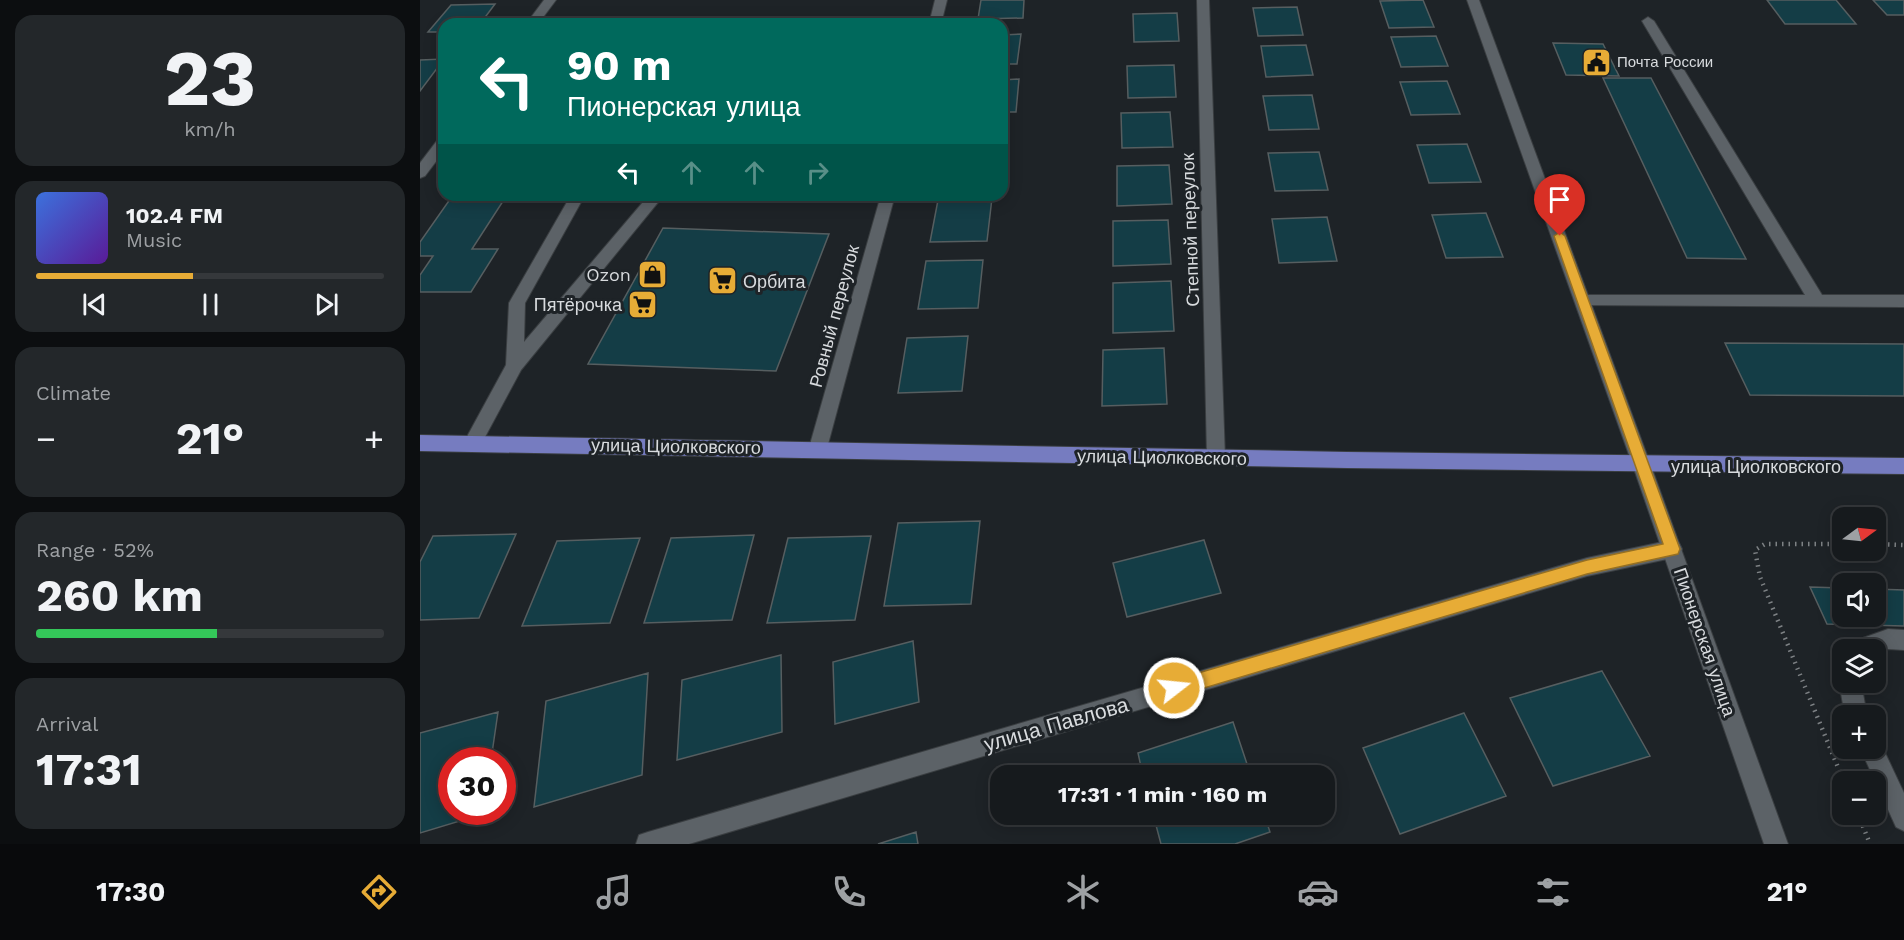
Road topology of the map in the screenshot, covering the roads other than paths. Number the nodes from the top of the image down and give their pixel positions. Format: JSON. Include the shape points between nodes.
{"nodes":[{"id":1,"x":550,"y":0,"type":"edge"},
{"id":2,"x":942,"y":0,"type":"edge"},
{"id":3,"x":1203,"y":0,"type":"edge"},
{"id":4,"x":1473,"y":0,"type":"edge"},
{"id":5,"x":536,"y":18,"type":"edge"},
{"id":6,"x":937,"y":18,"type":"edge"},
{"id":7,"x":1648,"y":21,"type":"dead end"},
{"id":8,"x":438,"y":149,"type":"edge"},
{"id":9,"x":420,"y":173,"type":"edge"},
{"id":10,"x":575,"y":201,"type":"edge"},
{"id":11,"x":652,"y":201,"type":"edge"},
{"id":12,"x":886,"y":201,"type":"edge"},
{"id":13,"x":1584,"y":301,"type":"junction"},
{"id":14,"x":1817,"y":301,"type":"junction"},
{"id":15,"x":1904,"y":301,"type":"edge"},
{"id":16,"x":515,"y":365,"type":"junction"},
{"id":17,"x":420,"y":443,"type":"edge"},
{"id":18,"x":472,"y":444,"type":"junction"},
{"id":19,"x":818,"y":448,"type":"junction"},
{"id":20,"x":1216,"y":458,"type":"junction"},
{"id":21,"x":1642,"y":466,"type":"junction"},
{"id":22,"x":1904,"y":466,"type":"edge"},
{"id":23,"x":1672,"y":549,"type":"junction"},
{"id":24,"x":1886,"y":640,"type":"edge"},
{"id":25,"x":1904,"y":640,"type":"edge"},
{"id":26,"x":1876,"y":759,"type":"edge"},
{"id":27,"x":1904,"y":819,"type":"edge"},
{"id":28,"x":648,"y":844,"type":"edge"},
{"id":29,"x":1776,"y":844,"type":"edge"}],
"edges":[{"from":1,"to":5,"type":"street"},
{"from":2,"to":6,"type":"street"},
{"from":3,"to":20,"type":"street","name":"Степной переулок"},
{"from":4,"to":13,"type":"street","name":"Пионерская улица"},
{"from":7,"to":14,"type":"street"},
{"from":8,"to":9,"type":"street"},
{"from":10,"to":16,"type":"street","via":[[517,303]]},
{"from":11,"to":16,"type":"street"},
{"from":12,"to":19,"type":"street","name":"Ровный переулок"},
{"from":13,"to":14,"type":"street"},
{"from":13,"to":21,"type":"street","name":"Пионерская улица"},
{"from":14,"to":15,"type":"street"},
{"from":16,"to":18,"type":"street"},
{"from":17,"to":18,"type":"main road","name":"улица Циолковского"},
{"from":18,"to":19,"type":"main road","name":"улица Циолковского"},
{"from":19,"to":20,"type":"main road","name":"улица Циолковского"},
{"from":20,"to":21,"type":"main road","name":"улица Циолковского"},
{"from":21,"to":22,"type":"main road","name":"улица Циолковского"},
{"from":21,"to":23,"type":"street","name":"Пионерская улица"},
{"from":23,"to":28,"type":"street","name":"улица Павлова","via":[[1587,567]]},
{"from":23,"to":29,"type":"street","name":"Пионерская улица"},
{"from":24,"to":25,"type":"street"},
{"from":26,"to":27,"type":"street"}]}
